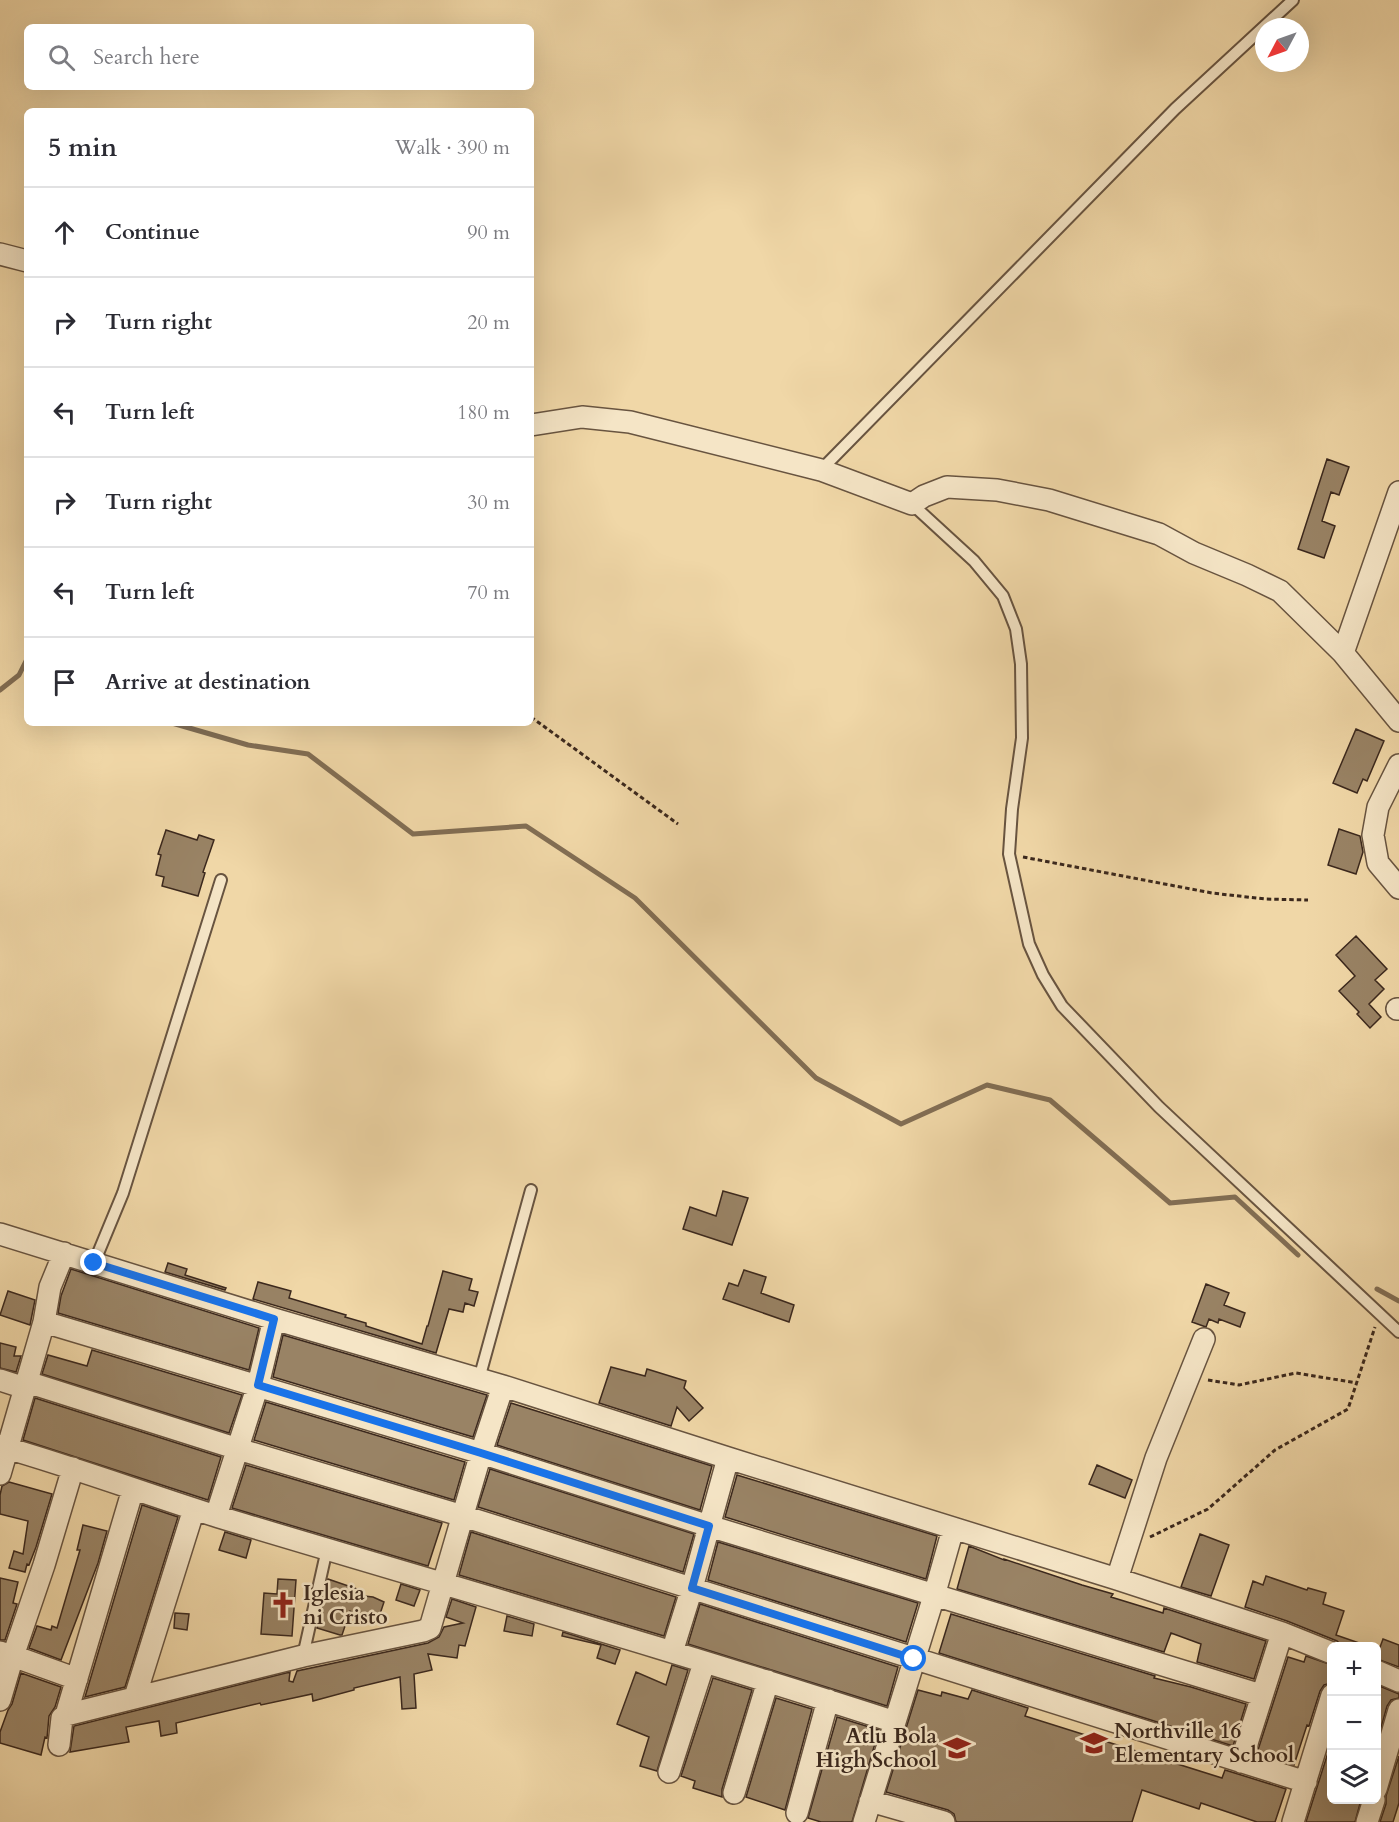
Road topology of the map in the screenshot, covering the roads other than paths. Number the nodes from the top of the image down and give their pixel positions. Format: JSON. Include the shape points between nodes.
{"nodes":[{"id":1,"x":1293,"y":0,"type":"edge"},
{"id":2,"x":0,"y":254,"type":"edge"},
{"id":3,"x":24,"y":260,"type":"edge"},
{"id":4,"x":534,"y":425,"type":"edge"},
{"id":5,"x":821,"y":470,"type":"junction"},
{"id":6,"x":1399,"y":492,"type":"edge"},
{"id":7,"x":912,"y":504,"type":"junction"},
{"id":8,"x":1343,"y":653,"type":"junction"},
{"id":9,"x":1399,"y":721,"type":"edge"},
{"id":10,"x":1399,"y":765,"type":"edge"},
{"id":11,"x":221,"y":880,"type":"dead end"},
{"id":12,"x":1399,"y":888,"type":"edge"},
{"id":13,"x":531,"y":1190,"type":"dead end"},
{"id":14,"x":0,"y":1234,"type":"edge"},
{"id":15,"x":64,"y":1253,"type":"junction"},
{"id":16,"x":94,"y":1263,"type":"junction"},
{"id":17,"x":274,"y":1319,"type":"junction"},
{"id":18,"x":44,"y":1322,"type":"junction"},
{"id":19,"x":1399,"y":1332,"type":"edge"},
{"id":20,"x":1204,"y":1339,"type":"dead end"},
{"id":21,"x":479,"y":1379,"type":"junction"},
{"id":22,"x":0,"y":1380,"type":"edge"},
{"id":23,"x":26,"y":1385,"type":"junction"},
{"id":24,"x":258,"y":1385,"type":"junction"},
{"id":25,"x":503,"y":1386,"type":"junction"},
{"id":26,"x":4,"y":1447,"type":"edge"},
{"id":27,"x":238,"y":1449,"type":"junction"},
{"id":28,"x":481,"y":1453,"type":"junction"},
{"id":29,"x":728,"y":1458,"type":"junction"},
{"id":30,"x":73,"y":1468,"type":"junction"},
{"id":31,"x":0,"y":1474,"type":"edge"},
{"id":32,"x":134,"y":1489,"type":"junction"},
{"id":33,"x":194,"y":1509,"type":"junction"},
{"id":34,"x":216,"y":1516,"type":"junction"},
{"id":35,"x":463,"y":1516,"type":"junction"},
{"id":36,"x":709,"y":1526,"type":"junction"},
{"id":37,"x":953,"y":1529,"type":"junction"},
{"id":38,"x":327,"y":1549,"type":"junction"},
{"id":39,"x":1117,"y":1579,"type":"junction"},
{"id":40,"x":443,"y":1582,"type":"junction"},
{"id":41,"x":692,"y":1588,"type":"junction"},
{"id":42,"x":934,"y":1596,"type":"junction"},
{"id":43,"x":1282,"y":1633,"type":"junction"},
{"id":44,"x":1327,"y":1651,"type":"edge"},
{"id":45,"x":672,"y":1652,"type":"junction"},
{"id":46,"x":7,"y":1654,"type":"edge"},
{"id":47,"x":303,"y":1656,"type":"junction"},
{"id":48,"x":914,"y":1659,"type":"junction"},
{"id":49,"x":704,"y":1663,"type":"junction"},
{"id":50,"x":1381,"y":1673,"type":"edge"},
{"id":51,"x":77,"y":1679,"type":"junction"},
{"id":52,"x":768,"y":1681,"type":"junction"},
{"id":53,"x":1399,"y":1681,"type":"edge"},
{"id":54,"x":1261,"y":1695,"type":"junction"},
{"id":55,"x":1332,"y":1696,"type":"edge"},
{"id":56,"x":135,"y":1697,"type":"junction"},
{"id":57,"x":0,"y":1700,"type":"edge"},
{"id":58,"x":828,"y":1700,"type":"junction"},
{"id":59,"x":1399,"y":1710,"type":"edge"},
{"id":60,"x":66,"y":1715,"type":"junction"},
{"id":61,"x":895,"y":1722,"type":"junction"},
{"id":62,"x":59,"y":1745,"type":"dead end"},
{"id":63,"x":1241,"y":1762,"type":"junction"},
{"id":64,"x":669,"y":1772,"type":"dead end"},
{"id":65,"x":1381,"y":1775,"type":"edge"},
{"id":66,"x":1306,"y":1782,"type":"junction"},
{"id":67,"x":734,"y":1794,"type":"dead end"},
{"id":68,"x":870,"y":1801,"type":"junction"},
{"id":69,"x":1373,"y":1804,"type":"edge"},
{"id":70,"x":797,"y":1813,"type":"dead end"},
{"id":71,"x":864,"y":1822,"type":"edge"},
{"id":72,"x":944,"y":1822,"type":"edge"},
{"id":73,"x":1293,"y":1822,"type":"edge"},
{"id":74,"x":1367,"y":1822,"type":"edge"}],
"edges":[{"from":1,"to":5,"type":"lane","via":[[1175,109]]},
{"from":2,"to":3,"type":"street"},
{"from":4,"to":5,"type":"street","via":[[582,417],[630,422]]},
{"from":5,"to":7,"type":"street"},
{"from":6,"to":8,"type":"street"},
{"from":7,"to":8,"type":"street","via":[[946,487],[997,490],[1049,500],[1159,534],[1280,591]]},
{"from":7,"to":19,"type":"lane","via":[[974,561],[1004,596],[1016,629],[1021,664],[1022,738],[1009,854],[1029,944],[1043,975],[1062,1006],[1159,1107]]},
{"from":8,"to":9,"type":"street"},
{"from":10,"to":12,"type":"street","via":[[1378,807],[1373,835],[1378,863]]},
{"from":11,"to":16,"type":"lane","via":[[123,1193]]},
{"from":13,"to":21,"type":"lane"},
{"from":14,"to":15,"type":"street"},
{"from":15,"to":16,"type":"street"},
{"from":15,"to":18,"type":"street","via":[[50,1287]]},
{"from":16,"to":17,"type":"street"},
{"from":17,"to":21,"type":"street"},
{"from":17,"to":24,"type":"street"},
{"from":18,"to":23,"type":"street"},
{"from":18,"to":24,"type":"street"},
{"from":20,"to":39,"type":"street","via":[[1156,1458]]},
{"from":21,"to":25,"type":"street"},
{"from":22,"to":23,"type":"street"},
{"from":23,"to":26,"type":"street"},
{"from":23,"to":27,"type":"street"},
{"from":24,"to":27,"type":"street"},
{"from":24,"to":28,"type":"street"},
{"from":25,"to":28,"type":"street"},
{"from":25,"to":29,"type":"street"},
{"from":26,"to":30,"type":"street"},
{"from":26,"to":31,"type":"street"},
{"from":27,"to":34,"type":"street"},
{"from":27,"to":35,"type":"street"},
{"from":28,"to":35,"type":"street"},
{"from":28,"to":36,"type":"street"},
{"from":29,"to":36,"type":"street"},
{"from":29,"to":37,"type":"street"},
{"from":30,"to":32,"type":"street"},
{"from":30,"to":46,"type":"street","via":[[44,1565]]},
{"from":32,"to":33,"type":"street"},
{"from":32,"to":51,"type":"street"},
{"from":33,"to":34,"type":"street"},
{"from":33,"to":56,"type":"street"},
{"from":34,"to":38,"type":"street"},
{"from":35,"to":40,"type":"street"},
{"from":35,"to":41,"type":"street"},
{"from":36,"to":41,"type":"street"},
{"from":36,"to":42,"type":"street"},
{"from":37,"to":39,"type":"street"},
{"from":37,"to":42,"type":"street"},
{"from":38,"to":40,"type":"street"},
{"from":38,"to":47,"type":"lane"},
{"from":39,"to":43,"type":"street"},
{"from":40,"to":45,"type":"street"},
{"from":40,"to":47,"type":"street","via":[[430,1628]]},
{"from":41,"to":45,"type":"street"},
{"from":41,"to":48,"type":"street"},
{"from":42,"to":48,"type":"street"},
{"from":42,"to":54,"type":"street"},
{"from":43,"to":44,"type":"street"},
{"from":43,"to":54,"type":"street"},
{"from":45,"to":49,"type":"street"},
{"from":46,"to":51,"type":"street"},
{"from":46,"to":57,"type":"street"},
{"from":47,"to":56,"type":"street"},
{"from":48,"to":61,"type":"street"},
{"from":48,"to":63,"type":"street"},
{"from":49,"to":52,"type":"street"},
{"from":49,"to":64,"type":"street"},
{"from":50,"to":53,"type":"street"},
{"from":51,"to":60,"type":"street"},
{"from":52,"to":58,"type":"street"},
{"from":52,"to":67,"type":"street"},
{"from":54,"to":63,"type":"street"},
{"from":55,"to":66,"type":"street"},
{"from":56,"to":60,"type":"street"},
{"from":58,"to":61,"type":"street"},
{"from":58,"to":70,"type":"street"},
{"from":59,"to":65,"type":"street"},
{"from":60,"to":62,"type":"street","via":[[62,1718]]},
{"from":61,"to":68,"type":"street"},
{"from":63,"to":66,"type":"street"},
{"from":66,"to":73,"type":"street"},
{"from":68,"to":71,"type":"street"},
{"from":68,"to":72,"type":"street"},
{"from":69,"to":74,"type":"street"}]}
